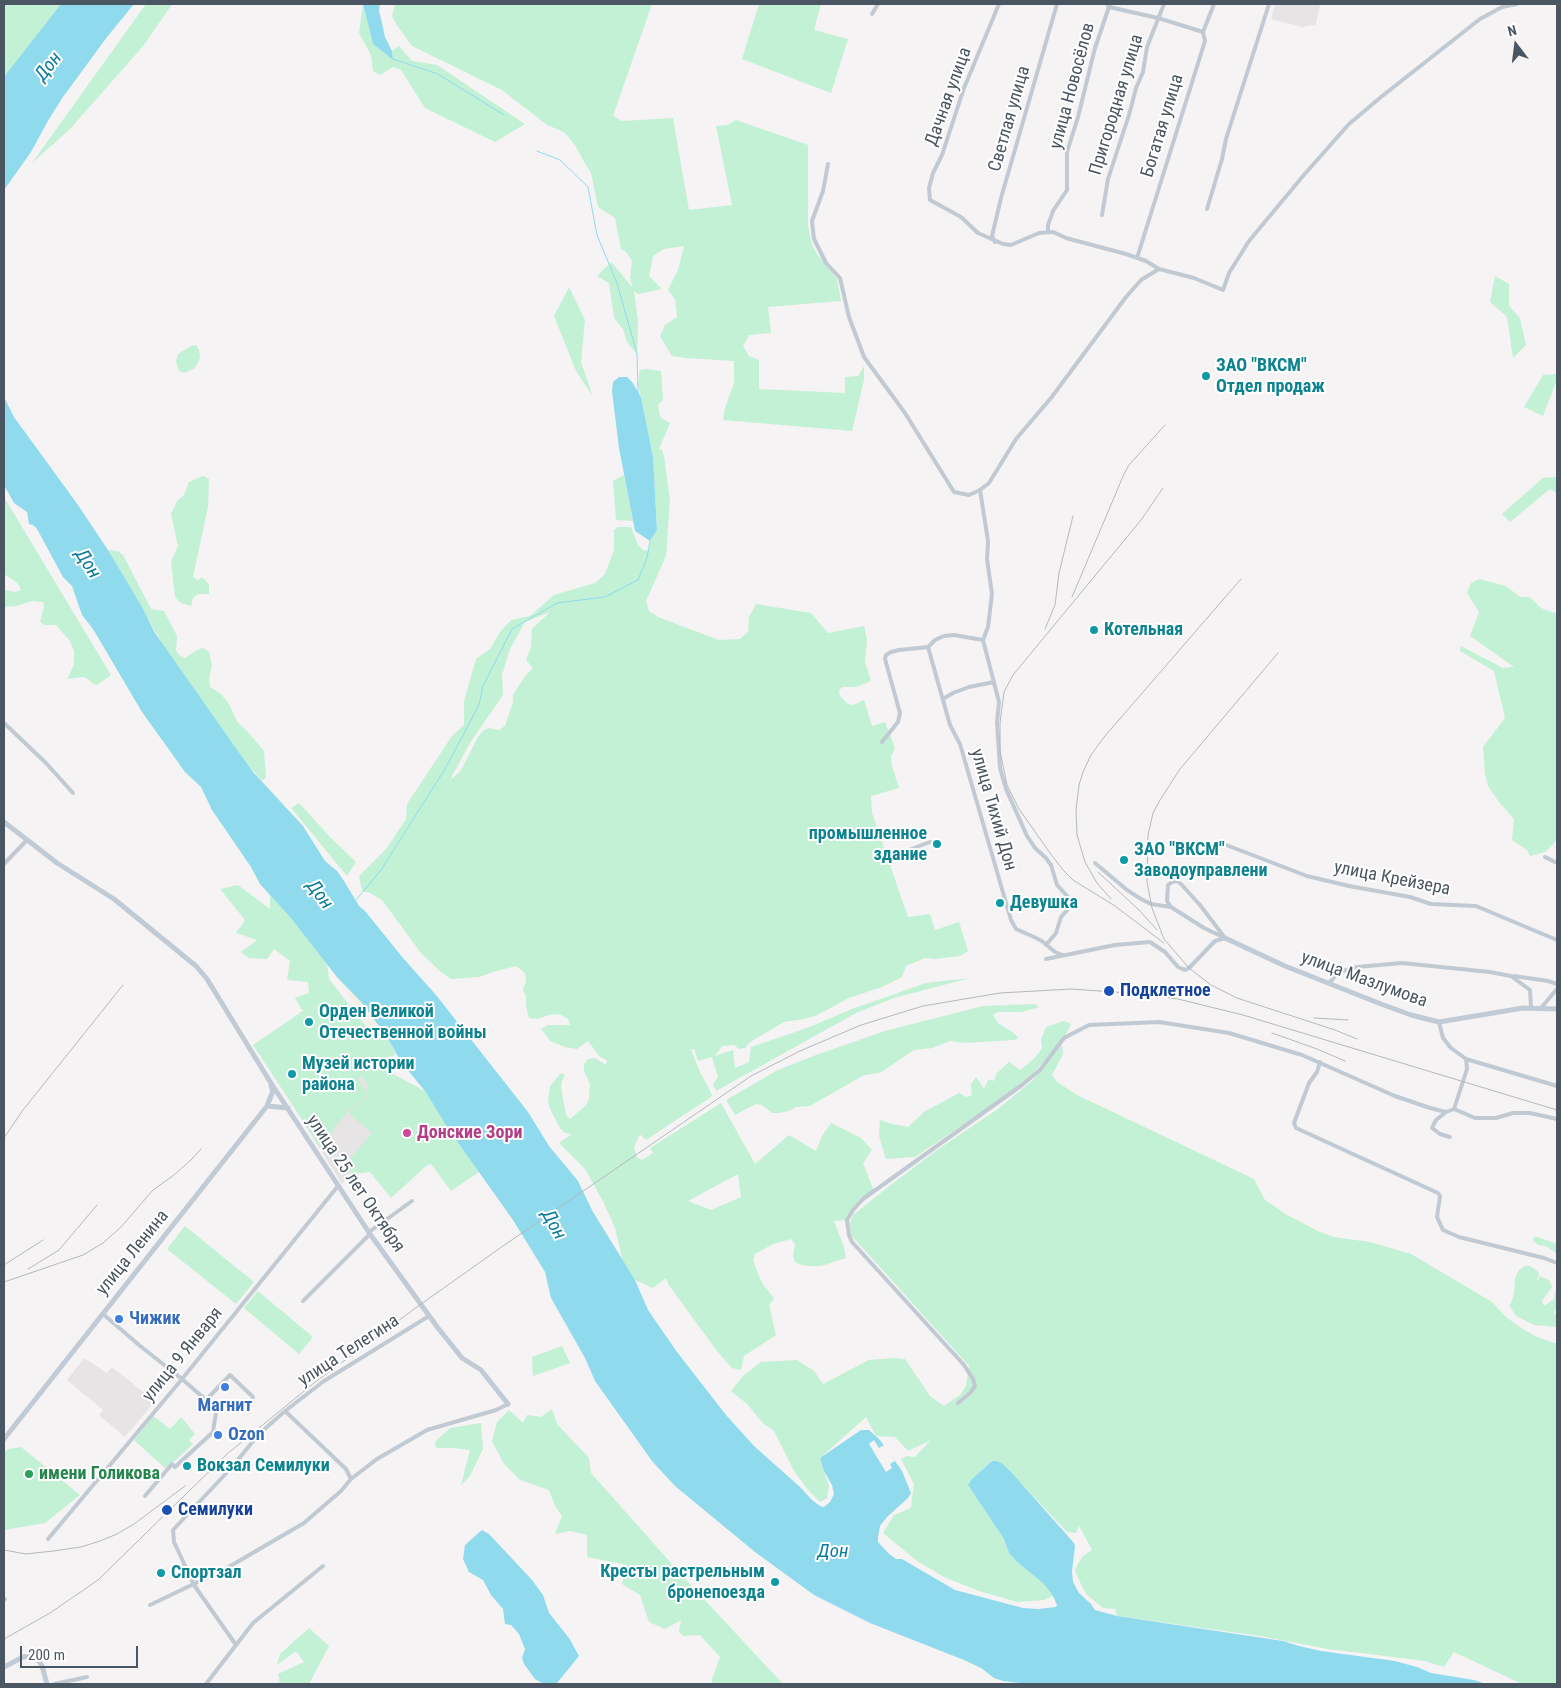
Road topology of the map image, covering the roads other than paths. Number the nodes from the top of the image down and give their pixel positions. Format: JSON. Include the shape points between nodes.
{"nodes":[{"id":1,"x":878,"y":4,"type":"edge"},
{"id":2,"x":999,"y":4,"type":"edge"},
{"id":3,"x":1057,"y":4,"type":"edge"},
{"id":4,"x":1164,"y":4,"type":"edge"},
{"id":5,"x":1214,"y":4,"type":"edge"},
{"id":6,"x":1269,"y":4,"type":"edge"},
{"id":7,"x":1517,"y":4,"type":"edge"},
{"id":8,"x":1109,"y":5,"type":"edge"},
{"id":9,"x":1502,"y":6,"type":"edge"},
{"id":10,"x":872,"y":14,"type":"dead end"},
{"id":11,"x":1158,"y":18,"type":"junction"},
{"id":12,"x":1203,"y":32,"type":"junction"},
{"id":13,"x":828,"y":164,"type":"dead end"},
{"id":14,"x":1207,"y":209,"type":"dead end"},
{"id":15,"x":1102,"y":215,"type":"dead end"},
{"id":16,"x":1048,"y":232,"type":"junction"},
{"id":17,"x":995,"y":242,"type":"junction"},
{"id":18,"x":1137,"y":258,"type":"junction"},
{"id":19,"x":1159,"y":268,"type":"junction"},
{"id":20,"x":980,"y":490,"type":"junction"},
{"id":21,"x":983,"y":640,"type":"junction"},
{"id":22,"x":928,"y":647,"type":"junction"},
{"id":23,"x":994,"y":682,"type":"junction"},
{"id":24,"x":944,"y":698,"type":"junction"},
{"id":25,"x":4,"y":722,"type":"edge"},
{"id":26,"x":882,"y":742,"type":"dead end"},
{"id":27,"x":73,"y":793,"type":"dead end"},
{"id":28,"x":4,"y":822,"type":"edge"},
{"id":29,"x":26,"y":841,"type":"junction"},
{"id":30,"x":930,"y":842,"type":"dead end"},
{"id":31,"x":1221,"y":843,"type":"dead end"},
{"id":32,"x":1546,"y":857,"type":"dead end"},
{"id":33,"x":882,"y":860,"type":"dead end"},
{"id":34,"x":1095,"y":863,"type":"dead end"},
{"id":35,"x":1557,"y":863,"type":"edge"},
{"id":36,"x":4,"y":864,"type":"edge"},
{"id":37,"x":1171,"y":907,"type":"junction"},
{"id":38,"x":1225,"y":938,"type":"junction"},
{"id":39,"x":1557,"y":940,"type":"edge"},
{"id":40,"x":1046,"y":945,"type":"junction"},
{"id":41,"x":1063,"y":955,"type":"junction"},
{"id":42,"x":1046,"y":958,"type":"dead end"},
{"id":43,"x":1511,"y":976,"type":"junction"},
{"id":44,"x":1329,"y":983,"type":"junction"},
{"id":45,"x":1557,"y":984,"type":"edge"},
{"id":46,"x":1557,"y":989,"type":"edge"},
{"id":47,"x":1531,"y":1008,"type":"junction"},
{"id":48,"x":1542,"y":1008,"type":"junction"},
{"id":49,"x":1557,"y":1009,"type":"edge"},
{"id":50,"x":1439,"y":1022,"type":"junction"},
{"id":51,"x":1466,"y":1059,"type":"junction"},
{"id":52,"x":1320,"y":1062,"type":"junction"},
{"id":53,"x":269,"y":1080,"type":"junction"},
{"id":54,"x":1557,"y":1086,"type":"edge"},
{"id":55,"x":267,"y":1106,"type":"junction"},
{"id":56,"x":288,"y":1108,"type":"junction"},
{"id":57,"x":1454,"y":1109,"type":"junction"},
{"id":58,"x":1446,"y":1112,"type":"junction"},
{"id":59,"x":1557,"y":1119,"type":"edge"},
{"id":60,"x":1450,"y":1138,"type":"dead end"},
{"id":61,"x":338,"y":1186,"type":"junction"},
{"id":62,"x":412,"y":1201,"type":"dead end"},
{"id":63,"x":370,"y":1233,"type":"junction"},
{"id":64,"x":1557,"y":1263,"type":"edge"},
{"id":65,"x":303,"y":1301,"type":"dead end"},
{"id":66,"x":102,"y":1314,"type":"junction"},
{"id":67,"x":430,"y":1316,"type":"junction"},
{"id":68,"x":182,"y":1379,"type":"junction"},
{"id":69,"x":253,"y":1397,"type":"dead end"},
{"id":70,"x":206,"y":1400,"type":"junction"},
{"id":71,"x":958,"y":1403,"type":"dead end"},
{"id":72,"x":508,"y":1404,"type":"joint"},
{"id":73,"x":285,"y":1410,"type":"junction"},
{"id":74,"x":4,"y":1439,"type":"edge"},
{"id":75,"x":351,"y":1479,"type":"junction"},
{"id":76,"x":145,"y":1496,"type":"dead end"},
{"id":77,"x":48,"y":1539,"type":"dead end"},
{"id":78,"x":323,"y":1566,"type":"dead end"},
{"id":79,"x":194,"y":1585,"type":"junction"},
{"id":80,"x":150,"y":1605,"type":"dead end"},
{"id":81,"x":236,"y":1645,"type":"junction"},
{"id":82,"x":4,"y":1667,"type":"edge"},
{"id":83,"x":87,"y":1677,"type":"dead end"},
{"id":84,"x":47,"y":1684,"type":"edge"},
{"id":85,"x":54,"y":1684,"type":"edge"},
{"id":86,"x":206,"y":1684,"type":"edge"}],
"edges":[{"from":1,"to":10,"type":"street"},
{"from":2,"to":17,"type":"street","name":"Дачная улица","via":[[964,88],[929,188],[930,200],[961,217],[978,233]]},
{"from":3,"to":17,"type":"street","name":"Светлая улица","via":[[1001,198],[992,236]]},
{"from":4,"to":11,"type":"street","name":"Пригородная улица"},
{"from":5,"to":12,"type":"street","name":"Богатая улица"},
{"from":6,"to":14,"type":"street"},
{"from":7,"to":9,"type":"street"},
{"from":8,"to":11,"type":"street"},
{"from":8,"to":16,"type":"street","name":"улица Новосёлов","via":[[1067,152],[1067,190],[1053,211]]},
{"from":9,"to":19,"type":"street","via":[[1472,25],[1349,124],[1249,241],[1229,273],[1223,290]]},
{"from":11,"to":12,"type":"street"},
{"from":11,"to":15,"type":"street","name":"Пригородная улица","via":[[1108,179]]},
{"from":12,"to":18,"type":"street","name":"Богатая улица","via":[[1205,41]]},
{"from":13,"to":20,"type":"street","via":[[812,221],[814,240],[826,263],[840,278],[849,317],[864,357],[905,413],[954,492],[969,495]]},
{"from":16,"to":17,"type":"street","via":[[1011,245]]},
{"from":16,"to":18,"type":"street"},
{"from":18,"to":19,"type":"street"},
{"from":19,"to":20,"type":"street","via":[[1141,280],[1122,302],[1051,398],[1016,439],[989,483]]},
{"from":20,"to":21,"type":"street","via":[[992,594]]},
{"from":21,"to":22,"type":"street","via":[[944,636]]},
{"from":21,"to":23,"type":"street"},
{"from":22,"to":24,"type":"street","name":"улица Тихий Дон"},
{"from":22,"to":26,"type":"street","via":[[886,655],[900,713],[898,722]]},
{"from":23,"to":24,"type":"street","via":[[969,687]]},
{"from":23,"to":40,"type":"street","via":[[999,702],[1000,768],[1006,789],[1027,836],[1051,865],[1057,885],[1070,902],[1056,933]]},
{"from":24,"to":40,"type":"street","name":"улица Тихий Дон","via":[[1012,920],[1016,929]]},
{"from":25,"to":27,"type":"street"},
{"from":28,"to":29,"type":"street","name":"улица 25 лет Октября"},
{"from":29,"to":36,"type":"street"},
{"from":29,"to":53,"type":"street","name":"улица 25 лет Октября","via":[[114,899],[196,966]]},
{"from":30,"to":33,"type":"street"},
{"from":31,"to":39,"type":"street","name":"улица Крейзера","via":[[1307,876],[1431,904],[1476,906]]},
{"from":32,"to":35,"type":"street"},
{"from":34,"to":37,"type":"street","via":[[1141,899]]},
{"from":37,"to":38,"type":"street"},
{"from":37,"to":38,"type":"street","via":[[1167,901],[1168,885],[1177,881]]},
{"from":38,"to":41,"type":"street","via":[[1214,941],[1186,970],[1150,942],[1116,944]]},
{"from":38,"to":44,"type":"street","name":"улица Мазлумова"},
{"from":40,"to":41,"type":"street","name":"улица Тихий Дон"},
{"from":41,"to":42,"type":"street"},
{"from":43,"to":44,"type":"street","via":[[1402,963],[1356,967],[1340,972]]},
{"from":43,"to":45,"type":"street"},
{"from":43,"to":47,"type":"street","via":[[1530,990]]},
{"from":44,"to":50,"type":"street","name":"улица Мазлумова","via":[[1411,1015]]},
{"from":46,"to":48,"type":"street"},
{"from":47,"to":48,"type":"street","name":"улица Мазлумова"},
{"from":47,"to":50,"type":"street","name":"улица Мазлумова"},
{"from":48,"to":49,"type":"street","name":"улица Мазлумова"},
{"from":50,"to":51,"type":"street","via":[[1442,1038]]},
{"from":51,"to":54,"type":"street"},
{"from":51,"to":57,"type":"street","via":[[1467,1069]]},
{"from":52,"to":58,"type":"street","via":[[1395,1096]]},
{"from":52,"to":64,"type":"street","via":[[1294,1123],[1296,1128],[1438,1193],[1437,1217],[1443,1230]]},
{"from":52,"to":71,"type":"street","via":[[1229,1033],[1158,1022],[1089,1025],[1064,1038],[1040,1070],[1022,1085],[863,1199],[847,1220],[852,1242],[964,1365],[975,1386]]},
{"from":53,"to":55,"type":"street","via":[[272,1091]]},
{"from":53,"to":56,"type":"street","name":"улица 25 лет Октября"},
{"from":55,"to":56,"type":"street"},
{"from":55,"to":66,"type":"street","name":"улица Ленина"},
{"from":56,"to":61,"type":"street","name":"улица 25 лет Октября"},
{"from":57,"to":58,"type":"street"},
{"from":57,"to":59,"type":"street","via":[[1475,1118],[1530,1113]]},
{"from":58,"to":60,"type":"street","via":[[1432,1128]]},
{"from":61,"to":63,"type":"street","name":"улица 25 лет Октября"},
{"from":61,"to":68,"type":"street","name":"улица 9 Января"},
{"from":62,"to":63,"type":"street"},
{"from":63,"to":65,"type":"street"},
{"from":63,"to":67,"type":"street","name":"улица 25 лет Октября"},
{"from":66,"to":68,"type":"street"},
{"from":66,"to":74,"type":"street","name":"улица Ленина"},
{"from":67,"to":72,"type":"street","name":"улица 25 лет Октября","via":[[462,1358],[481,1370]]},
{"from":67,"to":73,"type":"street","name":"улица Телегина"},
{"from":68,"to":70,"type":"street"},
{"from":68,"to":77,"type":"street","name":"улица 9 Января"},
{"from":69,"to":70,"type":"street","via":[[230,1375]]},
{"from":70,"to":76,"type":"street","via":[[216,1412],[213,1432],[175,1467],[172,1464]]},
{"from":72,"to":75,"type":"street","via":[[427,1430],[377,1459]]},
{"from":73,"to":75,"type":"street","via":[[346,1469]]},
{"from":73,"to":79,"type":"street","name":"улица Телегина","via":[[259,1434],[173,1530],[174,1542]]},
{"from":75,"to":79,"type":"street","via":[[304,1523]]},
{"from":78,"to":81,"type":"street","via":[[253,1623]]},
{"from":79,"to":80,"type":"street"},
{"from":79,"to":81,"type":"street"},
{"from":81,"to":86,"type":"street"},
{"from":82,"to":84,"type":"street","via":[[30,1656],[39,1661]]},
{"from":83,"to":85,"type":"street"}]}
